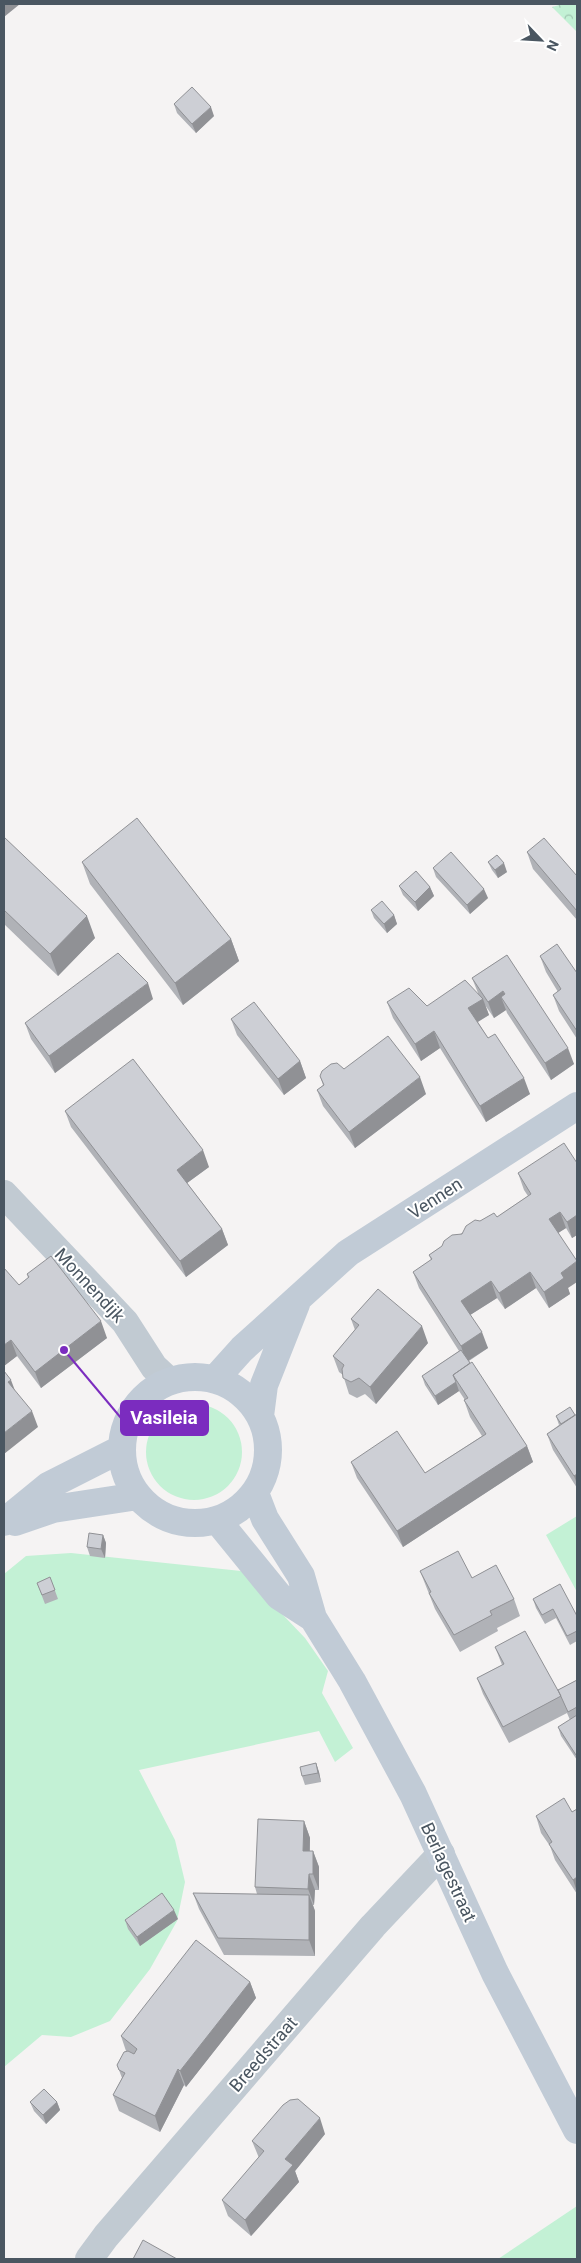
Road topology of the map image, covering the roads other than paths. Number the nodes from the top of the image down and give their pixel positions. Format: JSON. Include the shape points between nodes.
{"nodes":[{"id":1,"x":577,"y":1106,"type":"edge"},
{"id":2,"x":4,"y":1194,"type":"edge"},
{"id":3,"x":299,"y":1297,"type":"junction"},
{"id":4,"x":214,"y":1379,"type":"junction"},
{"id":5,"x":169,"y":1381,"type":"junction"},
{"id":6,"x":260,"y":1416,"type":"junction"},
{"id":7,"x":121,"y":1449,"type":"junction"},
{"id":8,"x":255,"y":1493,"type":"junction"},
{"id":9,"x":138,"y":1496,"type":"junction"},
{"id":10,"x":217,"y":1520,"type":"junction"},
{"id":11,"x":4,"y":1524,"type":"edge"},
{"id":12,"x":313,"y":1618,"type":"junction"},
{"id":13,"x":441,"y":1854,"type":"junction"},
{"id":14,"x":577,"y":2130,"type":"edge"},
{"id":15,"x":89,"y":2259,"type":"edge"}],
"edges":[{"from":1,"to":3,"type":"street","name":"Vennen","via":[[348,1253]]},
{"from":2,"to":5,"type":"street","name":"Monnendijk","via":[[125,1322],[154,1367]]},
{"from":3,"to":4,"type":"street","name":"Vennen"},
{"from":3,"to":6,"type":"street","name":"Vennen","via":[[264,1385]]},
{"from":4,"to":5,"type":"street","via":[[189,1376]]},
{"from":4,"to":6,"type":"street","via":[[233,1387],[248,1399]]},
{"from":5,"to":7,"type":"street","via":[[142,1399],[127,1422]]},
{"from":6,"to":8,"type":"street","via":[[267,1435],[268,1455]]},
{"from":7,"to":9,"type":"street","via":[[125,1474]]},
{"from":7,"to":11,"type":"street","via":[[48,1486]]},
{"from":8,"to":10,"type":"street","via":[[238,1509]]},
{"from":8,"to":12,"type":"street","name":"Berlagestraat","via":[[265,1519],[301,1576]]},
{"from":9,"to":10,"type":"street","via":[[154,1510],[174,1520],[195,1523]]},
{"from":9,"to":11,"type":"street","via":[[53,1509]]},
{"from":10,"to":12,"type":"street","name":"Berlagestraat","via":[[279,1596]]},
{"from":12,"to":13,"type":"street","name":"Berlagestraat","via":[[357,1690]]},
{"from":13,"to":14,"type":"street","name":"Berlagestraat","via":[[495,1973]]},
{"from":13,"to":15,"type":"street","name":"Breedstraat","via":[[373,1926]]}]}
